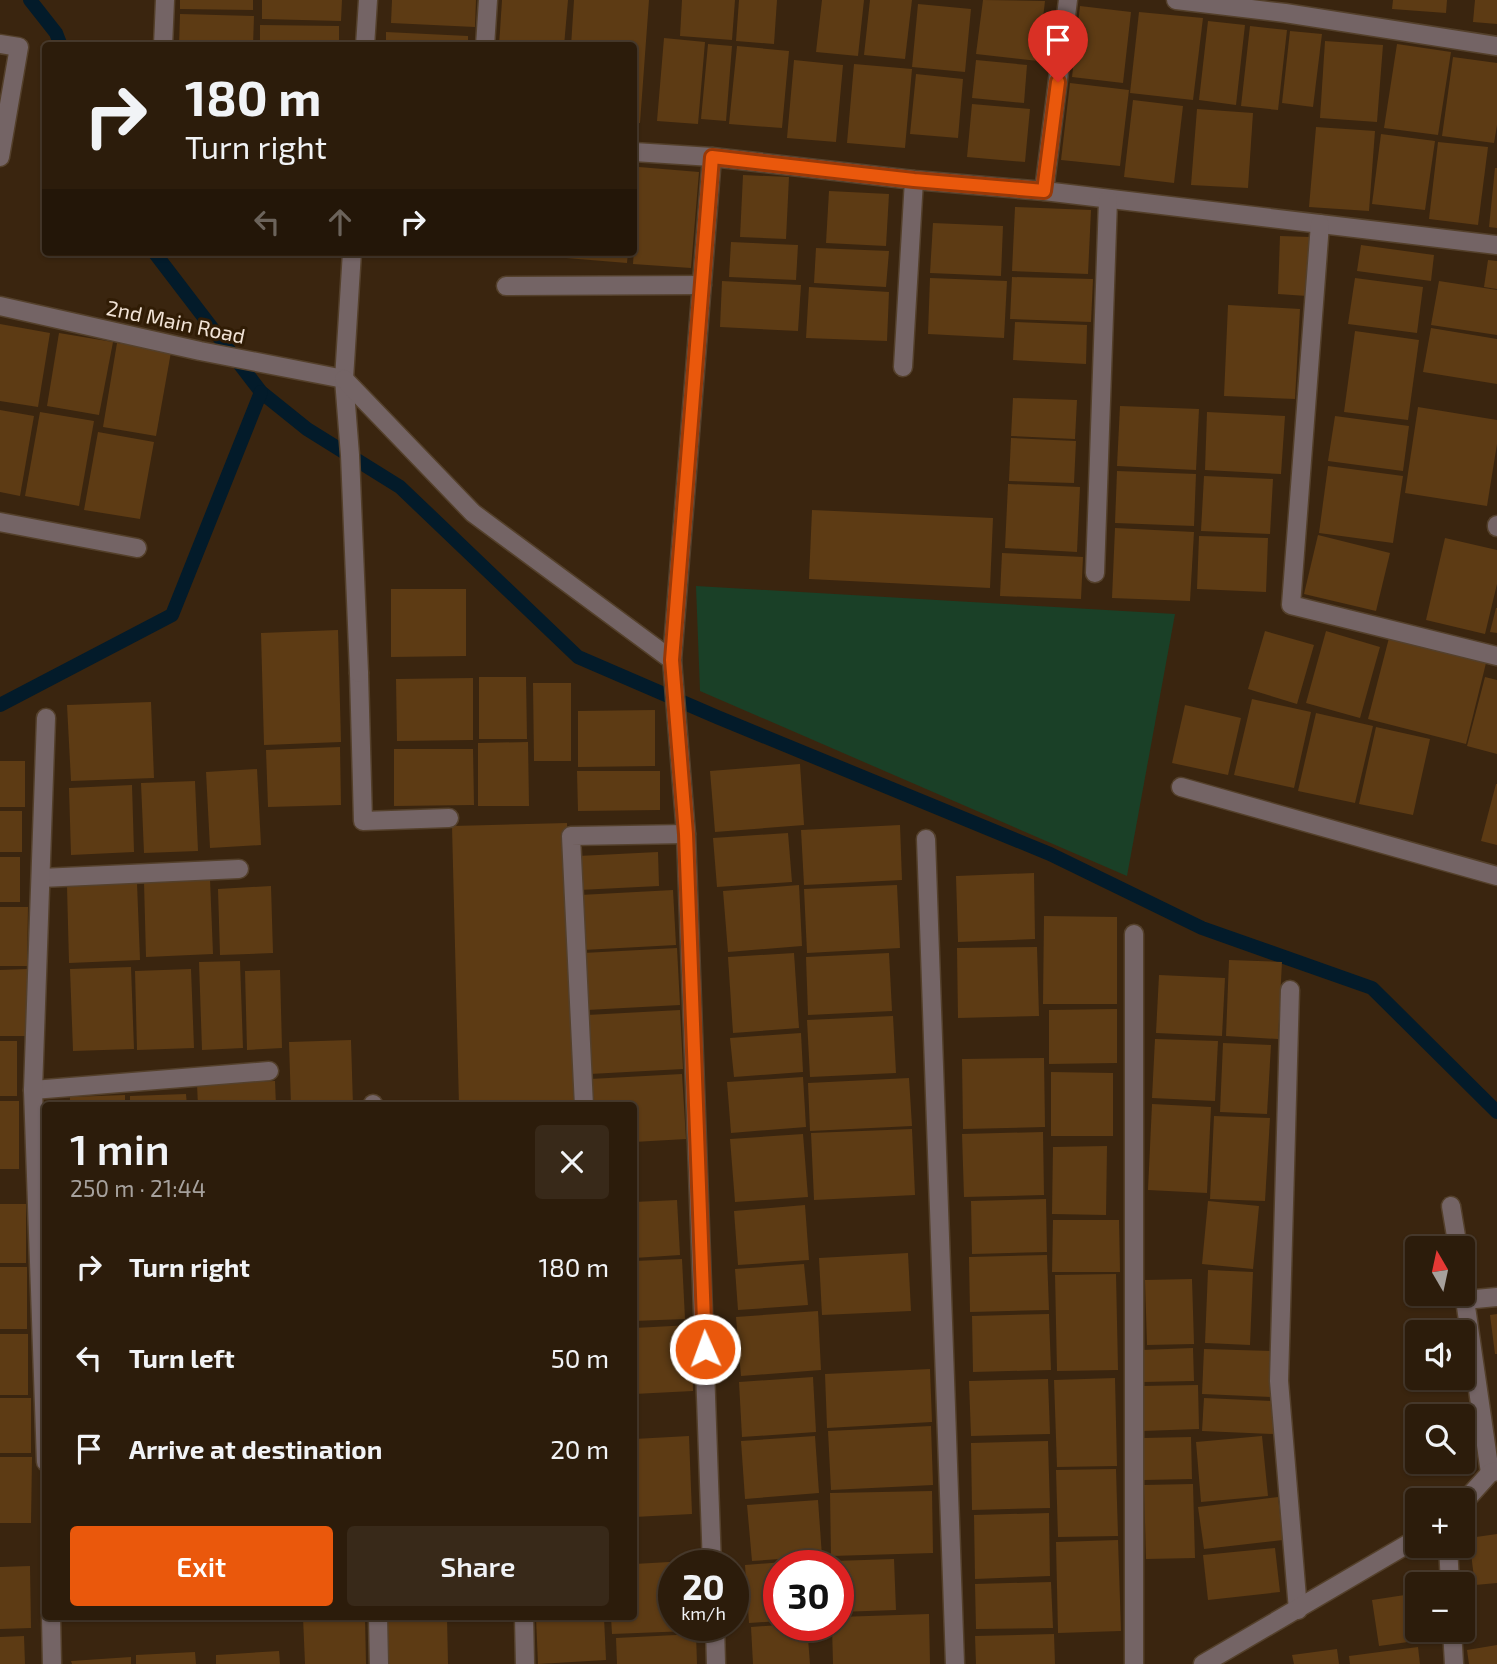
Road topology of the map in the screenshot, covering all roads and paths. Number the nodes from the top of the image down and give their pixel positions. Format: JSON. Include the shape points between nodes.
{"nodes":[{"id":1,"x":165,"y":0,"type":"edge"},
{"id":2,"x":368,"y":0,"type":"edge"},
{"id":3,"x":488,"y":0,"type":"edge"},
{"id":4,"x":1068,"y":0,"type":"edge"},
{"id":5,"x":1176,"y":0,"type":"edge"},
{"id":6,"x":1286,"y":7,"type":"edge"},
{"id":7,"x":163,"y":42,"type":"edge"},
{"id":8,"x":365,"y":42,"type":"edge"},
{"id":9,"x":485,"y":42,"type":"edge"},
{"id":10,"x":0,"y":44,"type":"edge"},
{"id":11,"x":1497,"y":46,"type":"edge"},
{"id":12,"x":637,"y":152,"type":"edge"},
{"id":13,"x":0,"y":157,"type":"edge"},
{"id":14,"x":712,"y":157,"type":"junction"},
{"id":15,"x":914,"y":180,"type":"junction"},
{"id":16,"x":1044,"y":191,"type":"junction"},
{"id":17,"x":1108,"y":200,"type":"junction"},
{"id":18,"x":1320,"y":224,"type":"junction"},
{"id":19,"x":1497,"y":245,"type":"edge"},
{"id":20,"x":352,"y":256,"type":"edge"},
{"id":21,"x":702,"y":285,"type":"junction"},
{"id":22,"x":506,"y":286,"type":"dead end"},
{"id":23,"x":0,"y":306,"type":"edge"},
{"id":24,"x":903,"y":367,"type":"dead end"},
{"id":25,"x":344,"y":379,"type":"junction"},
{"id":26,"x":0,"y":522,"type":"edge"},
{"id":27,"x":137,"y":548,"type":"dead end"},
{"id":28,"x":1095,"y":573,"type":"dead end"},
{"id":29,"x":1497,"y":656,"type":"edge"},
{"id":30,"x":672,"y":660,"type":"junction"},
{"id":31,"x":46,"y":718,"type":"dead end"},
{"id":32,"x":1181,"y":787,"type":"dead end"},
{"id":33,"x":449,"y":818,"type":"dead end"},
{"id":34,"x":686,"y":834,"type":"junction"},
{"id":35,"x":926,"y":839,"type":"dead end"},
{"id":36,"x":239,"y":869,"type":"dead end"},
{"id":37,"x":1497,"y":876,"type":"edge"},
{"id":38,"x":41,"y":878,"type":"junction"},
{"id":39,"x":1134,"y":934,"type":"dead end"},
{"id":40,"x":1290,"y":990,"type":"dead end"},
{"id":41,"x":269,"y":1071,"type":"dead end"},
{"id":42,"x":33,"y":1090,"type":"junction"},
{"id":43,"x":584,"y":1102,"type":"edge"},
{"id":44,"x":1451,"y":1206,"type":"dead end"},
{"id":45,"x":1456,"y":1236,"type":"edge"},
{"id":46,"x":1475,"y":1294,"type":"edge"},
{"id":47,"x":1497,"y":1297,"type":"edge"},
{"id":48,"x":1466,"y":1306,"type":"edge"},
{"id":49,"x":42,"y":1348,"type":"edge"},
{"id":50,"x":1494,"y":1472,"type":"edge"},
{"id":51,"x":1475,"y":1491,"type":"edge"},
{"id":52,"x":1405,"y":1546,"type":"edge"},
{"id":53,"x":711,"y":1550,"type":"edge"},
{"id":54,"x":1298,"y":1610,"type":"junction"},
{"id":55,"x":51,"y":1620,"type":"edge"},
{"id":56,"x":378,"y":1620,"type":"edge"},
{"id":57,"x":524,"y":1620,"type":"edge"},
{"id":58,"x":715,"y":1641,"type":"edge"},
{"id":59,"x":1453,"y":1642,"type":"edge"},
{"id":60,"x":52,"y":1664,"type":"edge"},
{"id":61,"x":379,"y":1664,"type":"edge"},
{"id":62,"x":525,"y":1664,"type":"edge"},
{"id":63,"x":716,"y":1664,"type":"edge"},
{"id":64,"x":955,"y":1664,"type":"edge"},
{"id":65,"x":1134,"y":1664,"type":"edge"},
{"id":66,"x":1203,"y":1664,"type":"edge"},
{"id":67,"x":1454,"y":1664,"type":"edge"}],
"edges":[{"from":1,"to":7,"type":"street"},
{"from":2,"to":8,"type":"street"},
{"from":3,"to":9,"type":"street"},
{"from":4,"to":16,"type":"street"},
{"from":5,"to":6,"type":"street"},
{"from":6,"to":11,"type":"street"},
{"from":10,"to":13,"type":"street","via":[[19,47]]},
{"from":12,"to":14,"type":"street"},
{"from":14,"to":15,"type":"street"},
{"from":14,"to":21,"type":"street"},
{"from":15,"to":16,"type":"street"},
{"from":15,"to":24,"type":"street"},
{"from":16,"to":17,"type":"street"},
{"from":17,"to":18,"type":"street"},
{"from":17,"to":28,"type":"street"},
{"from":18,"to":19,"type":"street"},
{"from":18,"to":29,"type":"street","via":[[1291,605]]},
{"from":20,"to":25,"type":"street"},
{"from":21,"to":22,"type":"street"},
{"from":21,"to":30,"type":"street"},
{"from":23,"to":25,"type":"street","name":"2nd Main Road"},
{"from":25,"to":30,"type":"street","via":[[473,513]]},
{"from":25,"to":33,"type":"street","via":[[363,821]]},
{"from":26,"to":27,"type":"street"},
{"from":30,"to":34,"type":"street"},
{"from":31,"to":38,"type":"street"},
{"from":32,"to":37,"type":"street"},
{"from":34,"to":43,"type":"street","via":[[571,836]]},
{"from":34,"to":53,"type":"street"},
{"from":35,"to":64,"type":"street"},
{"from":36,"to":38,"type":"street"},
{"from":38,"to":42,"type":"street"},
{"from":39,"to":65,"type":"street"},
{"from":40,"to":54,"type":"street","via":[[1279,1381]]},
{"from":41,"to":42,"type":"street"},
{"from":42,"to":49,"type":"street"},
{"from":44,"to":45,"type":"street"},
{"from":46,"to":47,"type":"street"},
{"from":48,"to":50,"type":"street"},
{"from":50,"to":51,"type":"street"},
{"from":52,"to":54,"type":"street"},
{"from":54,"to":66,"type":"street"},
{"from":55,"to":60,"type":"street"},
{"from":56,"to":61,"type":"street"},
{"from":57,"to":62,"type":"street"},
{"from":58,"to":63,"type":"street"},
{"from":59,"to":67,"type":"street"}]}
